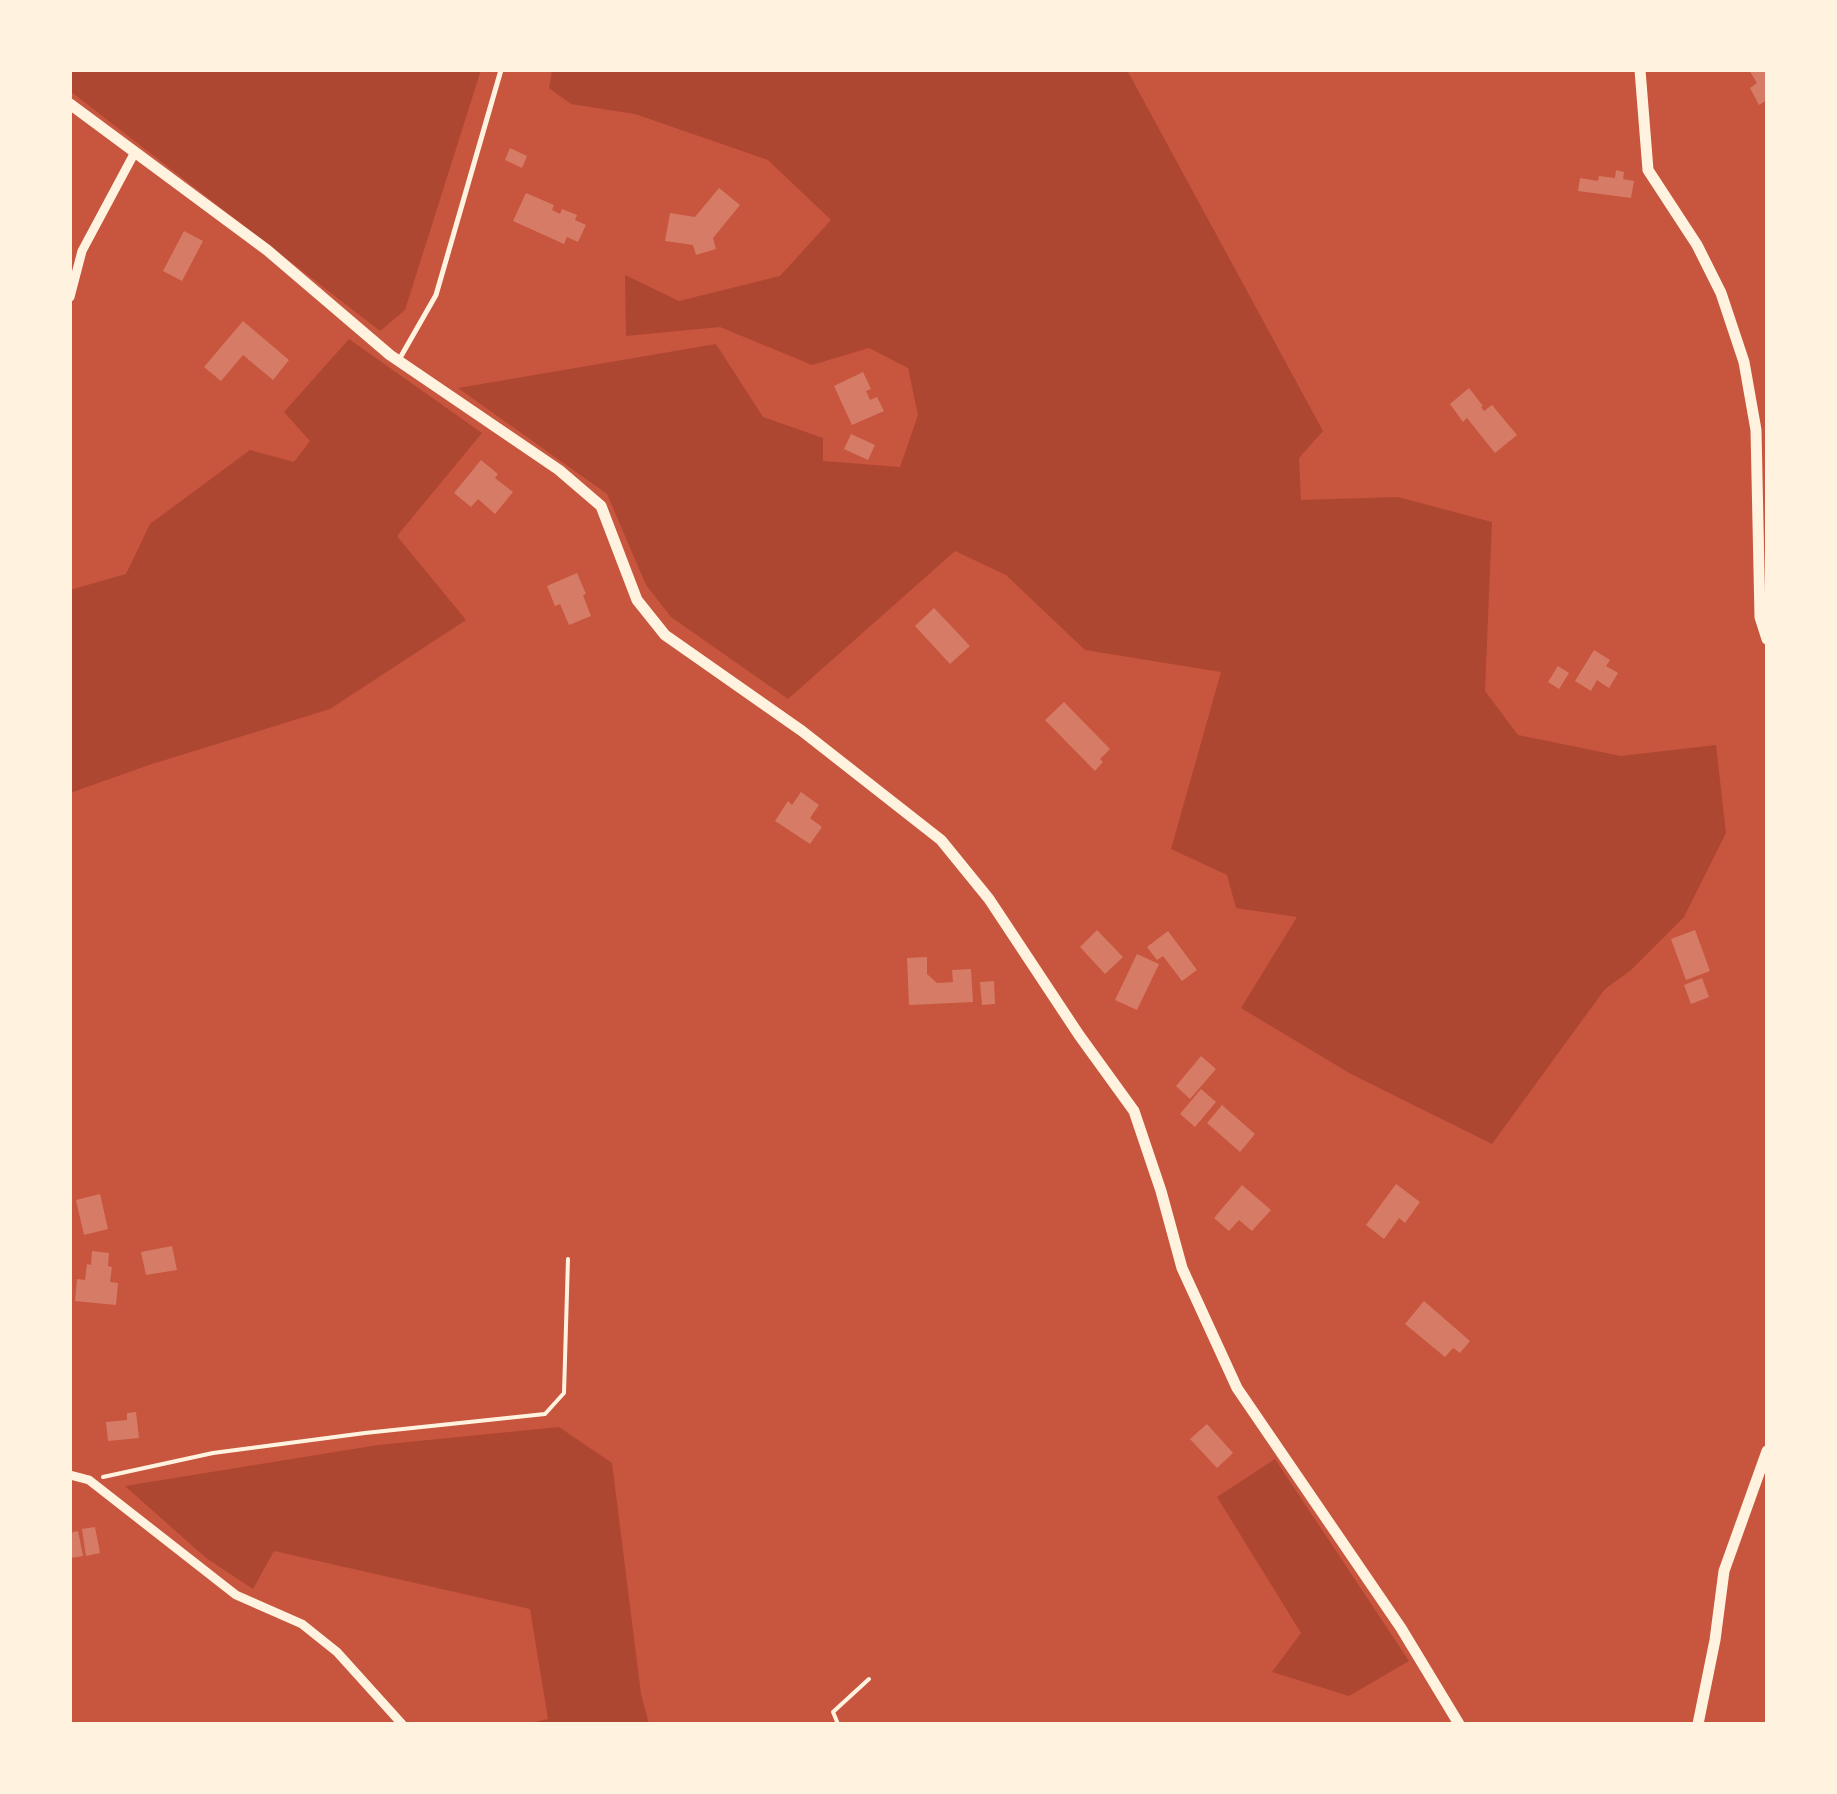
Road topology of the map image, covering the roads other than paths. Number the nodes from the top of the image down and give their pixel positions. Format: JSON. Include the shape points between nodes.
{"nodes":[{"id":1,"x":501,"y":70,"type":"edge"},
{"id":2,"x":1640,"y":70,"type":"edge"},
{"id":3,"x":70,"y":104,"type":"edge"},
{"id":4,"x":135,"y":152,"type":"junction"},
{"id":5,"x":70,"y":297,"type":"edge"},
{"id":6,"x":398,"y":360,"type":"junction"},
{"id":7,"x":1767,"y":640,"type":"edge"},
{"id":8,"x":1767,"y":1451,"type":"edge"},
{"id":9,"x":70,"y":1475,"type":"edge"},
{"id":10,"x":402,"y":1724,"type":"edge"},
{"id":11,"x":1458,"y":1724,"type":"edge"},
{"id":12,"x":1698,"y":1724,"type":"edge"}],
"edges":[{"from":1,"to":6,"type":"lane","via":[[436,295]]},
{"from":2,"to":7,"type":"street","via":[[1648,170],[1713,277],[1744,362],[1756,430],[1760,616]]},
{"from":3,"to":4,"type":"street"},
{"from":4,"to":5,"type":"street","via":[[82,250]]},
{"from":4,"to":6,"type":"street","via":[[268,250]]},
{"from":6,"to":11,"type":"street","via":[[601,506],[636,600],[666,635],[941,840],[989,900],[1134,1111],[1182,1268],[1237,1388]]},
{"from":8,"to":12,"type":"street","via":[[1724,1571]]},
{"from":9,"to":10,"type":"street","via":[[89,1480],[236,1596],[302,1624]]}]}
